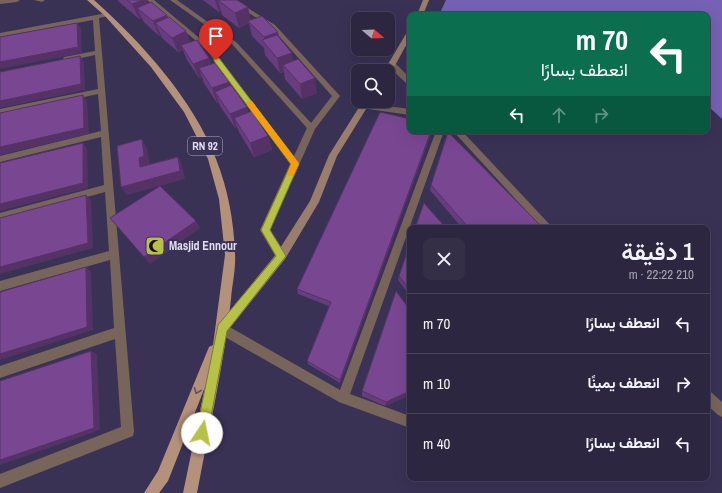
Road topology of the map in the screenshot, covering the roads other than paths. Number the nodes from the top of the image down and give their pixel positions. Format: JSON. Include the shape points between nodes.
{"nodes":[{"id":1,"x":17,"y":0,"type":"edge"},
{"id":2,"x":37,"y":0,"type":"edge"},
{"id":3,"x":42,"y":0,"type":"edge"},
{"id":4,"x":90,"y":0,"type":"edge"},
{"id":5,"x":150,"y":0,"type":"edge"},
{"id":6,"x":172,"y":0,"type":"edge"},
{"id":7,"x":231,"y":0,"type":"edge"},
{"id":8,"x":426,"y":0,"type":"edge"},
{"id":9,"x":0,"y":2,"type":"edge"},
{"id":10,"x":421,"y":12,"type":"edge"},
{"id":11,"x":107,"y":15,"type":"junction"},
{"id":12,"x":96,"y":17,"type":"junction"},
{"id":13,"x":0,"y":35,"type":"edge"},
{"id":14,"x":407,"y":37,"type":"edge"},
{"id":15,"x":98,"y":52,"type":"junction"},
{"id":16,"x":60,"y":60,"type":"edge"},
{"id":17,"x":392,"y":64,"type":"edge"},
{"id":18,"x":395,"y":72,"type":"edge"},
{"id":19,"x":407,"y":80,"type":"edge"},
{"id":20,"x":101,"y":91,"type":"junction"},
{"id":21,"x":363,"y":108,"type":"edge"},
{"id":22,"x":390,"y":108,"type":"edge"},
{"id":23,"x":407,"y":111,"type":"edge"},
{"id":24,"x":0,"y":112,"type":"edge"},
{"id":25,"x":311,"y":128,"type":"junction"},
{"id":26,"x":105,"y":133,"type":"junction"},
{"id":27,"x":439,"y":134,"type":"edge"},
{"id":28,"x":460,"y":134,"type":"edge"},
{"id":29,"x":0,"y":159,"type":"edge"},
{"id":30,"x":295,"y":164,"type":"junction"},
{"id":31,"x":109,"y":187,"type":"junction"},
{"id":32,"x":0,"y":217,"type":"edge"},
{"id":33,"x":545,"y":225,"type":"edge"},
{"id":34,"x":114,"y":254,"type":"junction"},
{"id":35,"x":281,"y":256,"type":"junction"},
{"id":36,"x":0,"y":286,"type":"edge"},
{"id":37,"x":222,"y":329,"type":"junction"},
{"id":38,"x":120,"y":332,"type":"junction"},
{"id":39,"x":0,"y":372,"type":"edge"},
{"id":40,"x":343,"y":398,"type":"junction"},
{"id":41,"x":710,"y":399,"type":"edge"},
{"id":42,"x":722,"y":411,"type":"edge"},
{"id":43,"x":407,"y":421,"type":"edge"},
{"id":44,"x":0,"y":481,"type":"edge"},
{"id":45,"x":151,"y":493,"type":"edge"},
{"id":46,"x":190,"y":493,"type":"edge"}],
"edges":[{"from":1,"to":9,"type":"lane"},
{"from":2,"to":3,"type":"street"},
{"from":4,"to":11,"type":"main road","number":"RN 92"},
{"from":5,"to":30,"type":"street","via":[[208,48]]},
{"from":6,"to":25,"type":"street","via":[[234,43]]},
{"from":7,"to":25,"type":"street","via":[[273,26],[336,96]]},
{"from":8,"to":10,"type":"street"},
{"from":11,"to":12,"type":"street"},
{"from":11,"to":37,"type":"main road","number":"RN 92","via":[[154,65],[188,111],[212,159],[224,199],[230,255]]},
{"from":12,"to":13,"type":"street"},
{"from":12,"to":15,"type":"street"},
{"from":14,"to":17,"type":"street"},
{"from":15,"to":16,"type":"street"},
{"from":15,"to":20,"type":"street"},
{"from":18,"to":19,"type":"street"},
{"from":20,"to":24,"type":"street"},
{"from":20,"to":26,"type":"street"},
{"from":21,"to":35,"type":"street","via":[[333,155],[314,202]]},
{"from":22,"to":23,"type":"street"},
{"from":25,"to":30,"type":"street"},
{"from":26,"to":29,"type":"street"},
{"from":26,"to":31,"type":"street"},
{"from":27,"to":40,"type":"street"},
{"from":28,"to":33,"type":"street"},
{"from":30,"to":35,"type":"street","via":[[265,230]]},
{"from":31,"to":32,"type":"street"},
{"from":31,"to":34,"type":"street"},
{"from":34,"to":36,"type":"street"},
{"from":34,"to":38,"type":"street"},
{"from":35,"to":37,"type":"street"},
{"from":37,"to":40,"type":"street"},
{"from":37,"to":45,"type":"main road","one_way":true,"via":[[163,476]]},
{"from":37,"to":46,"type":"main road"},
{"from":38,"to":39,"type":"street"},
{"from":38,"to":44,"type":"street","via":[[128,432]]},
{"from":40,"to":43,"type":"street"},
{"from":41,"to":42,"type":"street"}]}
